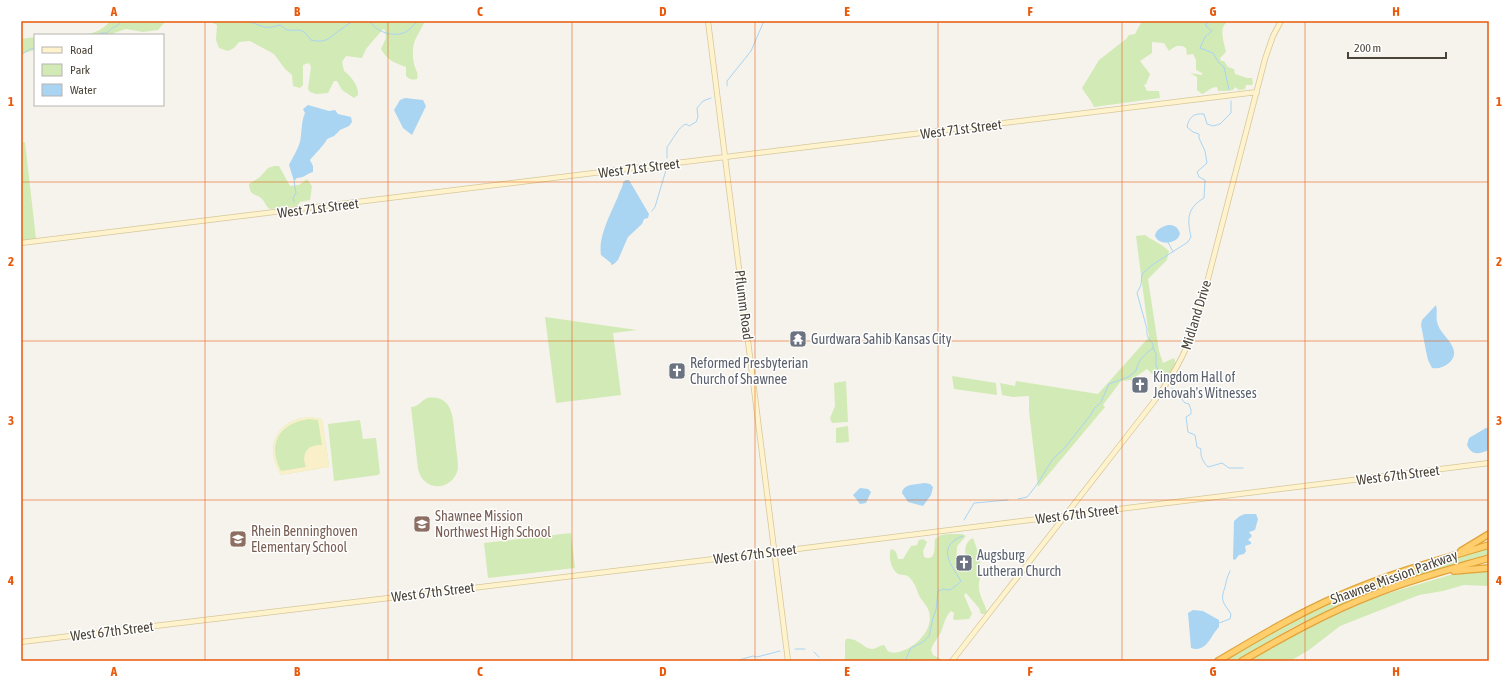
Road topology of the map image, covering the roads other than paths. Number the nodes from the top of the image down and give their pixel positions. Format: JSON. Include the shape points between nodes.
{"nodes":[{"id":1,"x":708,"y":21,"type":"edge"},
{"id":2,"x":1281,"y":21,"type":"edge"},
{"id":3,"x":1257,"y":92,"type":"junction"},
{"id":4,"x":725,"y":158,"type":"junction"},
{"id":5,"x":21,"y":243,"type":"edge"},
{"id":6,"x":1489,"y":463,"type":"edge"},
{"id":7,"x":1065,"y":515,"type":"junction"},
{"id":8,"x":1489,"y":534,"type":"edge"},
{"id":9,"x":1489,"y":545,"type":"edge"},
{"id":10,"x":774,"y":552,"type":"junction"},
{"id":11,"x":1452,"y":556,"type":"junction"},
{"id":12,"x":1489,"y":558,"type":"edge"},
{"id":13,"x":1489,"y":568,"type":"edge"},
{"id":14,"x":1441,"y":572,"type":"junction"},
{"id":15,"x":21,"y":642,"type":"edge"},
{"id":16,"x":788,"y":661,"type":"edge"},
{"id":17,"x":952,"y":661,"type":"edge"},
{"id":18,"x":1218,"y":661,"type":"edge"},
{"id":19,"x":1242,"y":661,"type":"edge"}],
"edges":[{"from":1,"to":4,"type":"street","name":"Pflumm Road"},
{"from":2,"to":3,"type":"street","name":"Midland Drive","via":[[1273,36]]},
{"from":3,"to":4,"type":"street","name":"West 71st Street"},
{"from":3,"to":7,"type":"street","name":"Midland Drive","via":[[1202,302],[1184,356],[1166,385]]},
{"from":4,"to":5,"type":"street","name":"West 71st Street"},
{"from":4,"to":10,"type":"street","name":"Pflumm Road"},
{"from":6,"to":7,"type":"street","name":"West 67th Street"},
{"from":7,"to":10,"type":"street","name":"West 67th Street"},
{"from":7,"to":17,"type":"street","name":"Midland Drive"},
{"from":8,"to":11,"type":"highway"},
{"from":9,"to":11,"type":"highway","name":"Shawnee Mission Parkway"},
{"from":10,"to":15,"type":"street","name":"West 67th Street"},
{"from":10,"to":16,"type":"street","name":"Pflumm Road"},
{"from":11,"to":18,"type":"highway","name":"Shawnee Mission Parkway","via":[[1382,578],[1337,596],[1298,615]]},
{"from":12,"to":14,"type":"highway","name":"Shawnee Mission Parkway"},
{"from":13,"to":14,"type":"highway"},
{"from":14,"to":19,"type":"highway","name":"Shawnee Mission Parkway","via":[[1338,609]]}]}
